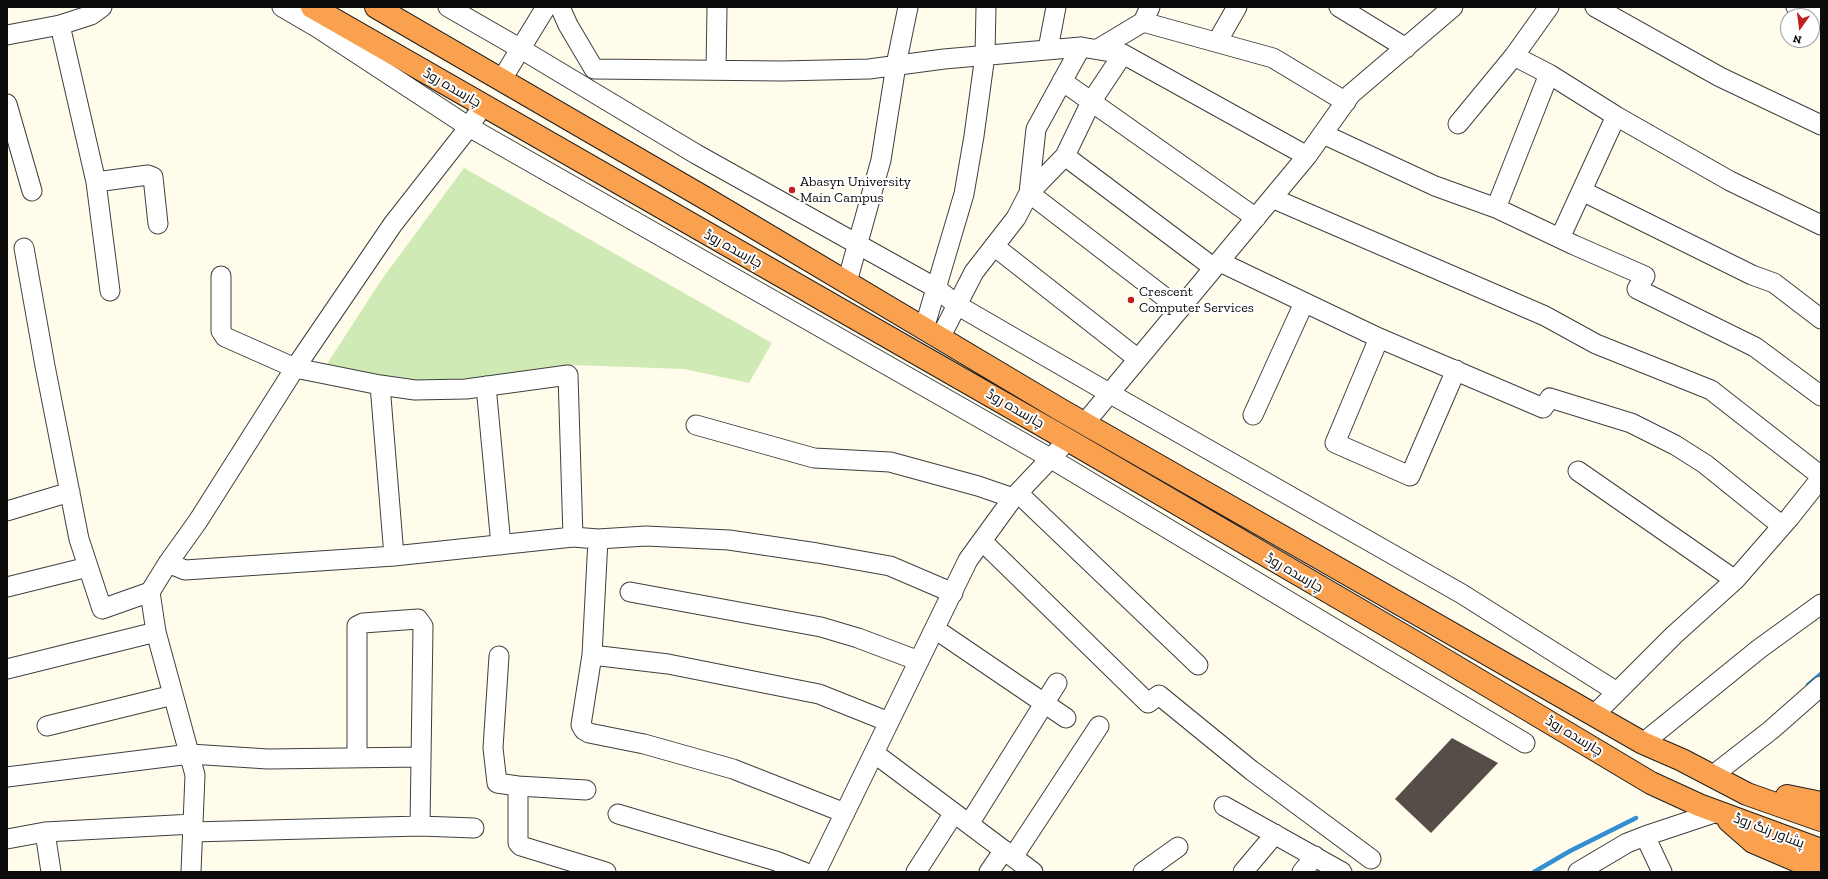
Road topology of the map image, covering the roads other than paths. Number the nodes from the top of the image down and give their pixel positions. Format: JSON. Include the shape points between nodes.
{"nodes":[{"id":1,"x":102,"y":7,"type":"edge"},
{"id":2,"x":282,"y":7,"type":"edge"},
{"id":3,"x":312,"y":7,"type":"edge"},
{"id":4,"x":376,"y":7,"type":"edge"},
{"id":5,"x":448,"y":7,"type":"edge"},
{"id":6,"x":546,"y":7,"type":"edge"},
{"id":7,"x":560,"y":7,"type":"edge"},
{"id":8,"x":717,"y":7,"type":"edge"},
{"id":9,"x":908,"y":7,"type":"edge"},
{"id":10,"x":986,"y":7,"type":"edge"},
{"id":11,"x":1056,"y":7,"type":"edge"},
{"id":12,"x":1237,"y":7,"type":"edge"},
{"id":13,"x":1339,"y":7,"type":"edge"},
{"id":14,"x":1453,"y":7,"type":"edge"},
{"id":15,"x":1548,"y":7,"type":"edge"},
{"id":16,"x":1595,"y":7,"type":"edge"},
{"id":17,"x":1796,"y":7,"type":"edge"},
{"id":18,"x":1146,"y":14,"type":"edge"},
{"id":19,"x":1821,"y":18,"type":"edge"},
{"id":20,"x":60,"y":25,"type":"junction"},
{"id":21,"x":7,"y":36,"type":"edge"},
{"id":22,"x":1217,"y":42,"type":"junction"},
{"id":23,"x":1089,"y":48,"type":"junction"},
{"id":24,"x":1406,"y":48,"type":"junction"},
{"id":25,"x":521,"y":49,"type":"junction"},
{"id":26,"x":1048,"y":50,"type":"junction"},
{"id":27,"x":1124,"y":54,"type":"junction"},
{"id":28,"x":985,"y":55,"type":"junction"},
{"id":29,"x":1514,"y":56,"type":"junction"},
{"id":30,"x":896,"y":65,"type":"junction"},
{"id":31,"x":716,"y":70,"type":"junction"},
{"id":32,"x":1549,"y":74,"type":"junction"},
{"id":33,"x":502,"y":79,"type":"junction"},
{"id":34,"x":1062,"y":81,"type":"junction"},
{"id":35,"x":1091,"y":102,"type":"junction"},
{"id":36,"x":1346,"y":102,"type":"junction"},
{"id":37,"x":7,"y":104,"type":"edge"},
{"id":38,"x":483,"y":106,"type":"junction"},
{"id":39,"x":1616,"y":116,"type":"junction"},
{"id":40,"x":1458,"y":124,"type":"dead end"},
{"id":41,"x":1821,"y":125,"type":"edge"},
{"id":42,"x":469,"y":127,"type":"junction"},
{"id":43,"x":1323,"y":134,"type":"junction"},
{"id":44,"x":1065,"y":156,"type":"junction"},
{"id":45,"x":1307,"y":156,"type":"junction"},
{"id":46,"x":96,"y":182,"type":"junction"},
{"id":47,"x":678,"y":182,"type":"junction"},
{"id":48,"x":32,"y":191,"type":"dead end"},
{"id":49,"x":1582,"y":191,"type":"junction"},
{"id":50,"x":1029,"y":193,"type":"junction"},
{"id":51,"x":1272,"y":198,"type":"junction"},
{"id":52,"x":662,"y":208,"type":"junction"},
{"id":53,"x":1496,"y":208,"type":"junction"},
{"id":54,"x":1256,"y":218,"type":"junction"},
{"id":55,"x":158,"y":224,"type":"dead end"},
{"id":56,"x":1821,"y":225,"type":"edge"},
{"id":57,"x":1560,"y":238,"type":"junction"},
{"id":58,"x":857,"y":245,"type":"junction"},
{"id":59,"x":994,"y":246,"type":"junction"},
{"id":60,"x":24,"y":248,"type":"dead end"},
{"id":61,"x":1217,"y":265,"type":"junction"},
{"id":62,"x":221,"y":276,"type":"dead end"},
{"id":63,"x":847,"y":282,"type":"junction"},
{"id":64,"x":936,"y":288,"type":"junction"},
{"id":65,"x":110,"y":291,"type":"dead end"},
{"id":66,"x":1304,"y":304,"type":"junction"},
{"id":67,"x":957,"y":305,"type":"junction"},
{"id":68,"x":1180,"y":309,"type":"junction"},
{"id":69,"x":1821,"y":319,"type":"edge"},
{"id":70,"x":932,"y":334,"type":"junction"},
{"id":71,"x":1379,"y":338,"type":"junction"},
{"id":72,"x":1138,"y":359,"type":"junction"},
{"id":73,"x":295,"y":368,"type":"junction"},
{"id":74,"x":1456,"y":370,"type":"junction"},
{"id":75,"x":380,"y":385,"type":"junction"},
{"id":76,"x":486,"y":386,"type":"junction"},
{"id":77,"x":1109,"y":393,"type":"junction"},
{"id":78,"x":1821,"y":396,"type":"edge"},
{"id":79,"x":1253,"y":415,"type":"dead end"},
{"id":80,"x":1084,"y":424,"type":"junction"},
{"id":81,"x":696,"y":425,"type":"dead end"},
{"id":82,"x":1068,"y":440,"type":"junction"},
{"id":83,"x":1050,"y":458,"type":"junction"},
{"id":84,"x":1578,"y":471,"type":"dead end"},
{"id":85,"x":1821,"y":477,"type":"edge"},
{"id":86,"x":70,"y":492,"type":"junction"},
{"id":87,"x":1016,"y":496,"type":"junction"},
{"id":88,"x":7,"y":511,"type":"edge"},
{"id":89,"x":1782,"y":526,"type":"junction"},
{"id":90,"x":573,"y":537,"type":"junction"},
{"id":91,"x":598,"y":539,"type":"junction"},
{"id":92,"x":982,"y":541,"type":"junction"},
{"id":93,"x":501,"y":545,"type":"junction"},
{"id":94,"x":394,"y":556,"type":"junction"},
{"id":95,"x":168,"y":563,"type":"junction"},
{"id":96,"x":88,"y":567,"type":"junction"},
{"id":97,"x":1735,"y":580,"type":"junction"},
{"id":98,"x":7,"y":587,"type":"edge"},
{"id":99,"x":150,"y":592,"type":"junction"},
{"id":100,"x":630,"y":592,"type":"dead end"},
{"id":101,"x":952,"y":593,"type":"junction"},
{"id":102,"x":1821,"y":604,"type":"edge"},
{"id":103,"x":935,"y":628,"type":"junction"},
{"id":104,"x":156,"y":632,"type":"junction"},
{"id":105,"x":592,"y":655,"type":"junction"},
{"id":106,"x":499,"y":656,"type":"dead end"},
{"id":107,"x":919,"y":661,"type":"junction"},
{"id":108,"x":1198,"y":665,"type":"dead end"},
{"id":109,"x":7,"y":669,"type":"edge"},
{"id":110,"x":1057,"y":683,"type":"dead end"},
{"id":111,"x":1821,"y":686,"type":"edge"},
{"id":112,"x":1617,"y":692,"type":"junction"},
{"id":113,"x":172,"y":695,"type":"junction"},
{"id":114,"x":1044,"y":703,"type":"junction"},
{"id":115,"x":1594,"y":715,"type":"junction"},
{"id":116,"x":1066,"y":718,"type":"dead end"},
{"id":117,"x":889,"y":722,"type":"junction"},
{"id":118,"x":47,"y":726,"type":"dead end"},
{"id":119,"x":1099,"y":726,"type":"dead end"},
{"id":120,"x":1525,"y":743,"type":"dead end"},
{"id":121,"x":1643,"y":743,"type":"junction"},
{"id":122,"x":874,"y":753,"type":"junction"},
{"id":123,"x":190,"y":754,"type":"junction"},
{"id":124,"x":420,"y":757,"type":"junction"},
{"id":125,"x":356,"y":758,"type":"junction"},
{"id":126,"x":7,"y":776,"type":"edge"},
{"id":127,"x":1721,"y":780,"type":"junction"},
{"id":128,"x":518,"y":786,"type":"junction"},
{"id":129,"x":586,"y":790,"type":"dead end"},
{"id":130,"x":1821,"y":803,"type":"edge"},
{"id":131,"x":1224,"y":806,"type":"dead end"},
{"id":132,"x":1717,"y":812,"type":"junction"},
{"id":133,"x":618,"y":814,"type":"dead end"},
{"id":134,"x":845,"y":814,"type":"junction"},
{"id":135,"x":962,"y":819,"type":"junction"},
{"id":136,"x":1821,"y":820,"type":"edge"},
{"id":137,"x":420,"y":826,"type":"junction"},
{"id":138,"x":192,"y":828,"type":"junction"},
{"id":139,"x":474,"y":828,"type":"dead end"},
{"id":140,"x":45,"y":832,"type":"junction"},
{"id":141,"x":1275,"y":834,"type":"junction"},
{"id":142,"x":1645,"y":836,"type":"junction"},
{"id":143,"x":7,"y":839,"type":"edge"},
{"id":144,"x":1178,"y":847,"type":"dead end"},
{"id":145,"x":1821,"y":850,"type":"edge"},
{"id":146,"x":1008,"y":853,"type":"junction"},
{"id":147,"x":1315,"y":856,"type":"junction"},
{"id":148,"x":1371,"y":859,"type":"dead end"},
{"id":149,"x":1821,"y":871,"type":"edge"},
{"id":150,"x":51,"y":872,"type":"edge"},
{"id":151,"x":191,"y":872,"type":"edge"},
{"id":152,"x":606,"y":872,"type":"edge"},
{"id":153,"x":804,"y":872,"type":"edge"},
{"id":154,"x":816,"y":872,"type":"edge"},
{"id":155,"x":916,"y":872,"type":"edge"},
{"id":156,"x":989,"y":872,"type":"edge"},
{"id":157,"x":1033,"y":872,"type":"edge"},
{"id":158,"x":1144,"y":872,"type":"edge"},
{"id":159,"x":1243,"y":872,"type":"edge"},
{"id":160,"x":1302,"y":872,"type":"edge"},
{"id":161,"x":1342,"y":872,"type":"edge"},
{"id":162,"x":1578,"y":872,"type":"edge"},
{"id":163,"x":1662,"y":872,"type":"edge"}],
"edges":[{"from":1,"to":20,"type":"street","via":[[91,15]]},
{"from":2,"to":42,"type":"street"},
{"from":3,"to":38,"type":"highway","name":"چارسدہ روڈ"},
{"from":4,"to":33,"type":"highway","name":"چارسدہ روڈ"},
{"from":5,"to":25,"type":"street"},
{"from":6,"to":25,"type":"street"},
{"from":7,"to":31,"type":"street","via":[[594,69]]},
{"from":8,"to":31,"type":"street"},
{"from":9,"to":30,"type":"street"},
{"from":10,"to":28,"type":"street"},
{"from":11,"to":26,"type":"street"},
{"from":12,"to":22,"type":"street"},
{"from":13,"to":24,"type":"street"},
{"from":14,"to":24,"type":"street"},
{"from":15,"to":29,"type":"street"},
{"from":16,"to":41,"type":"street","via":[[1720,77]]},
{"from":17,"to":19,"type":"street"},
{"from":18,"to":22,"type":"street"},
{"from":18,"to":23,"type":"street"},
{"from":20,"to":21,"type":"street"},
{"from":20,"to":46,"type":"street"},
{"from":22,"to":36,"type":"street","via":[[1273,58]]},
{"from":23,"to":26,"type":"street"},
{"from":23,"to":27,"type":"street"},
{"from":23,"to":34,"type":"street"},
{"from":24,"to":36,"type":"street","via":[[1351,94]]},
{"from":25,"to":33,"type":"street"},
{"from":25,"to":58,"type":"street","via":[[696,154]]},
{"from":26,"to":28,"type":"street"},
{"from":27,"to":35,"type":"street"},
{"from":27,"to":45,"type":"street"},
{"from":28,"to":30,"type":"street"},
{"from":28,"to":64,"type":"street","via":[[964,194]]},
{"from":29,"to":32,"type":"street"},
{"from":29,"to":40,"type":"street"},
{"from":30,"to":31,"type":"street","via":[[869,69]]},
{"from":30,"to":58,"type":"street","via":[[881,160]]},
{"from":32,"to":39,"type":"street"},
{"from":32,"to":53,"type":"street"},
{"from":33,"to":47,"type":"highway","name":"چارسدہ روڈ"},
{"from":34,"to":35,"type":"street"},
{"from":34,"to":50,"type":"street","via":[[1036,129]]},
{"from":35,"to":44,"type":"street"},
{"from":35,"to":54,"type":"street"},
{"from":36,"to":43,"type":"street"},
{"from":37,"to":48,"type":"street"},
{"from":38,"to":42,"type":"street"},
{"from":38,"to":52,"type":"highway","name":"چارسدہ روڈ"},
{"from":39,"to":49,"type":"street"},
{"from":39,"to":56,"type":"street","via":[[1730,181]]},
{"from":42,"to":73,"type":"street","via":[[393,224]]},
{"from":42,"to":83,"type":"street"},
{"from":43,"to":45,"type":"street"},
{"from":43,"to":53,"type":"street","via":[[1435,186]]},
{"from":44,"to":50,"type":"street"},
{"from":44,"to":61,"type":"street"},
{"from":45,"to":51,"type":"street"},
{"from":46,"to":55,"type":"street","via":[[148,175],[153,177]]},
{"from":46,"to":65,"type":"street"},
{"from":47,"to":52,"type":"highway"},
{"from":47,"to":63,"type":"highway","name":"چارسدہ روڈ"},
{"from":49,"to":57,"type":"street"},
{"from":49,"to":69,"type":"street","via":[[1752,275],[1774,283]]},
{"from":50,"to":59,"type":"street","via":[[1016,218]]},
{"from":50,"to":68,"type":"street"},
{"from":51,"to":54,"type":"street"},
{"from":51,"to":85,"type":"street","via":[[1545,316],[1596,344],[1711,390]]},
{"from":52,"to":82,"type":"highway","name":"چارسدہ روڈ"},
{"from":53,"to":57,"type":"street"},
{"from":54,"to":61,"type":"street"},
{"from":57,"to":78,"type":"street","via":[[1644,276],[1637,289],[1755,347]]},
{"from":58,"to":63,"type":"street"},
{"from":58,"to":64,"type":"street"},
{"from":59,"to":67,"type":"street","via":[[974,272]]},
{"from":59,"to":72,"type":"street"},
{"from":60,"to":86,"type":"street"},
{"from":61,"to":66,"type":"street"},
{"from":61,"to":68,"type":"street"},
{"from":62,"to":73,"type":"street","via":[[221,331],[225,337]]},
{"from":63,"to":70,"type":"highway","name":"چارسدہ روڈ"},
{"from":64,"to":67,"type":"street"},
{"from":64,"to":70,"type":"street"},
{"from":66,"to":71,"type":"street"},
{"from":66,"to":79,"type":"street"},
{"from":67,"to":70,"type":"street"},
{"from":67,"to":77,"type":"street"},
{"from":68,"to":72,"type":"street"},
{"from":70,"to":80,"type":"highway","name":"چارسدہ روڈ"},
{"from":71,"to":74,"type":"street"},
{"from":71,"to":74,"type":"street","via":[[1335,443],[1410,476]]},
{"from":72,"to":77,"type":"street"},
{"from":73,"to":75,"type":"street"},
{"from":73,"to":95,"type":"street","via":[[198,521]]},
{"from":74,"to":89,"type":"street","via":[[1543,408],[1550,398],[1631,423],[1706,464]]},
{"from":75,"to":76,"type":"street","via":[[415,390]]},
{"from":75,"to":94,"type":"street"},
{"from":76,"to":90,"type":"street","via":[[568,375]]},
{"from":76,"to":93,"type":"street"},
{"from":77,"to":80,"type":"street"},
{"from":77,"to":112,"type":"street","via":[[1462,594]]},
{"from":80,"to":115,"type":"highway","name":"چارسدہ روڈ"},
{"from":81,"to":87,"type":"street","via":[[814,458],[890,462]]},
{"from":82,"to":83,"type":"street"},
{"from":82,"to":132,"type":"highway","name":"چارسدہ روڈ","via":[[1651,783]]},
{"from":83,"to":87,"type":"street"},
{"from":83,"to":120,"type":"street"},
{"from":84,"to":97,"type":"street"},
{"from":85,"to":89,"type":"street"},
{"from":86,"to":88,"type":"street"},
{"from":86,"to":96,"type":"street","via":[[79,539]]},
{"from":87,"to":92,"type":"street"},
{"from":87,"to":108,"type":"street"},
{"from":89,"to":97,"type":"street"},
{"from":90,"to":91,"type":"street"},
{"from":90,"to":93,"type":"street"},
{"from":91,"to":101,"type":"street","via":[[646,536],[729,540],[817,553],[890,566]]},
{"from":91,"to":105,"type":"street"},
{"from":92,"to":101,"type":"street","via":[[968,560]]},
{"from":92,"to":148,"type":"street","via":[[1148,703],[1159,695],[1251,770]]},
{"from":93,"to":94,"type":"street"},
{"from":94,"to":95,"type":"street","via":[[184,570]]},
{"from":95,"to":99,"type":"street"},
{"from":96,"to":98,"type":"street"},
{"from":96,"to":99,"type":"street","via":[[102,609]]},
{"from":97,"to":112,"type":"street","via":[[1674,635]]},
{"from":99,"to":104,"type":"street"},
{"from":100,"to":107,"type":"street","via":[[821,627]]},
{"from":101,"to":103,"type":"street"},
{"from":102,"to":121,"type":"street","via":[[1759,649]]},
{"from":103,"to":107,"type":"street"},
{"from":103,"to":114,"type":"street"},
{"from":104,"to":109,"type":"street"},
{"from":104,"to":113,"type":"street"},
{"from":105,"to":117,"type":"street","via":[[668,664],[819,694]]},
{"from":105,"to":134,"type":"street","via":[[582,725],[584,730],[733,769]]},
{"from":106,"to":128,"type":"street","via":[[493,748],[497,780],[500,784]]},
{"from":107,"to":117,"type":"street"},
{"from":110,"to":114,"type":"street"},
{"from":111,"to":127,"type":"street","via":[[1771,730]]},
{"from":112,"to":115,"type":"street"},
{"from":113,"to":118,"type":"street"},
{"from":113,"to":123,"type":"street"},
{"from":114,"to":116,"type":"street"},
{"from":114,"to":135,"type":"street"},
{"from":115,"to":121,"type":"highway","name":"چارسدہ روڈ"},
{"from":117,"to":122,"type":"street"},
{"from":119,"to":146,"type":"street"},
{"from":121,"to":127,"type":"highway","name":"چارسدہ روڈ"},
{"from":122,"to":134,"type":"street"},
{"from":122,"to":135,"type":"street"},
{"from":123,"to":125,"type":"street","via":[[268,760]]},
{"from":123,"to":126,"type":"street"},
{"from":123,"to":138,"type":"street","via":[[195,775]]},
{"from":124,"to":125,"type":"street"},
{"from":124,"to":125,"type":"street","via":[[423,626],[422,622],[414,619],[363,622],[358,626]]},
{"from":124,"to":137,"type":"street"},
{"from":127,"to":130,"type":"highway"},
{"from":127,"to":136,"type":"highway","name":"پشاور رنگ روڈ","via":[[1747,794]]},
{"from":128,"to":129,"type":"street"},
{"from":128,"to":152,"type":"street","via":[[518,842],[521,846]]},
{"from":131,"to":141,"type":"street"},
{"from":132,"to":142,"type":"street"},
{"from":132,"to":145,"type":"highway","name":"پشاور رنگ روڈ"},
{"from":132,"to":149,"type":"highway","via":[[1753,842]]},
{"from":133,"to":153,"type":"street","via":[[776,861]]},
{"from":134,"to":154,"type":"street"},
{"from":135,"to":146,"type":"street"},
{"from":135,"to":155,"type":"street"},
{"from":137,"to":138,"type":"street"},
{"from":137,"to":139,"type":"street"},
{"from":138,"to":140,"type":"street"},
{"from":138,"to":151,"type":"street"},
{"from":140,"to":143,"type":"street"},
{"from":140,"to":150,"type":"street"},
{"from":141,"to":147,"type":"street"},
{"from":141,"to":159,"type":"street"},
{"from":142,"to":162,"type":"street"},
{"from":142,"to":163,"type":"street"},
{"from":144,"to":158,"type":"street"},
{"from":146,"to":156,"type":"street"},
{"from":146,"to":157,"type":"street"},
{"from":147,"to":160,"type":"street"},
{"from":147,"to":161,"type":"street"}]}
